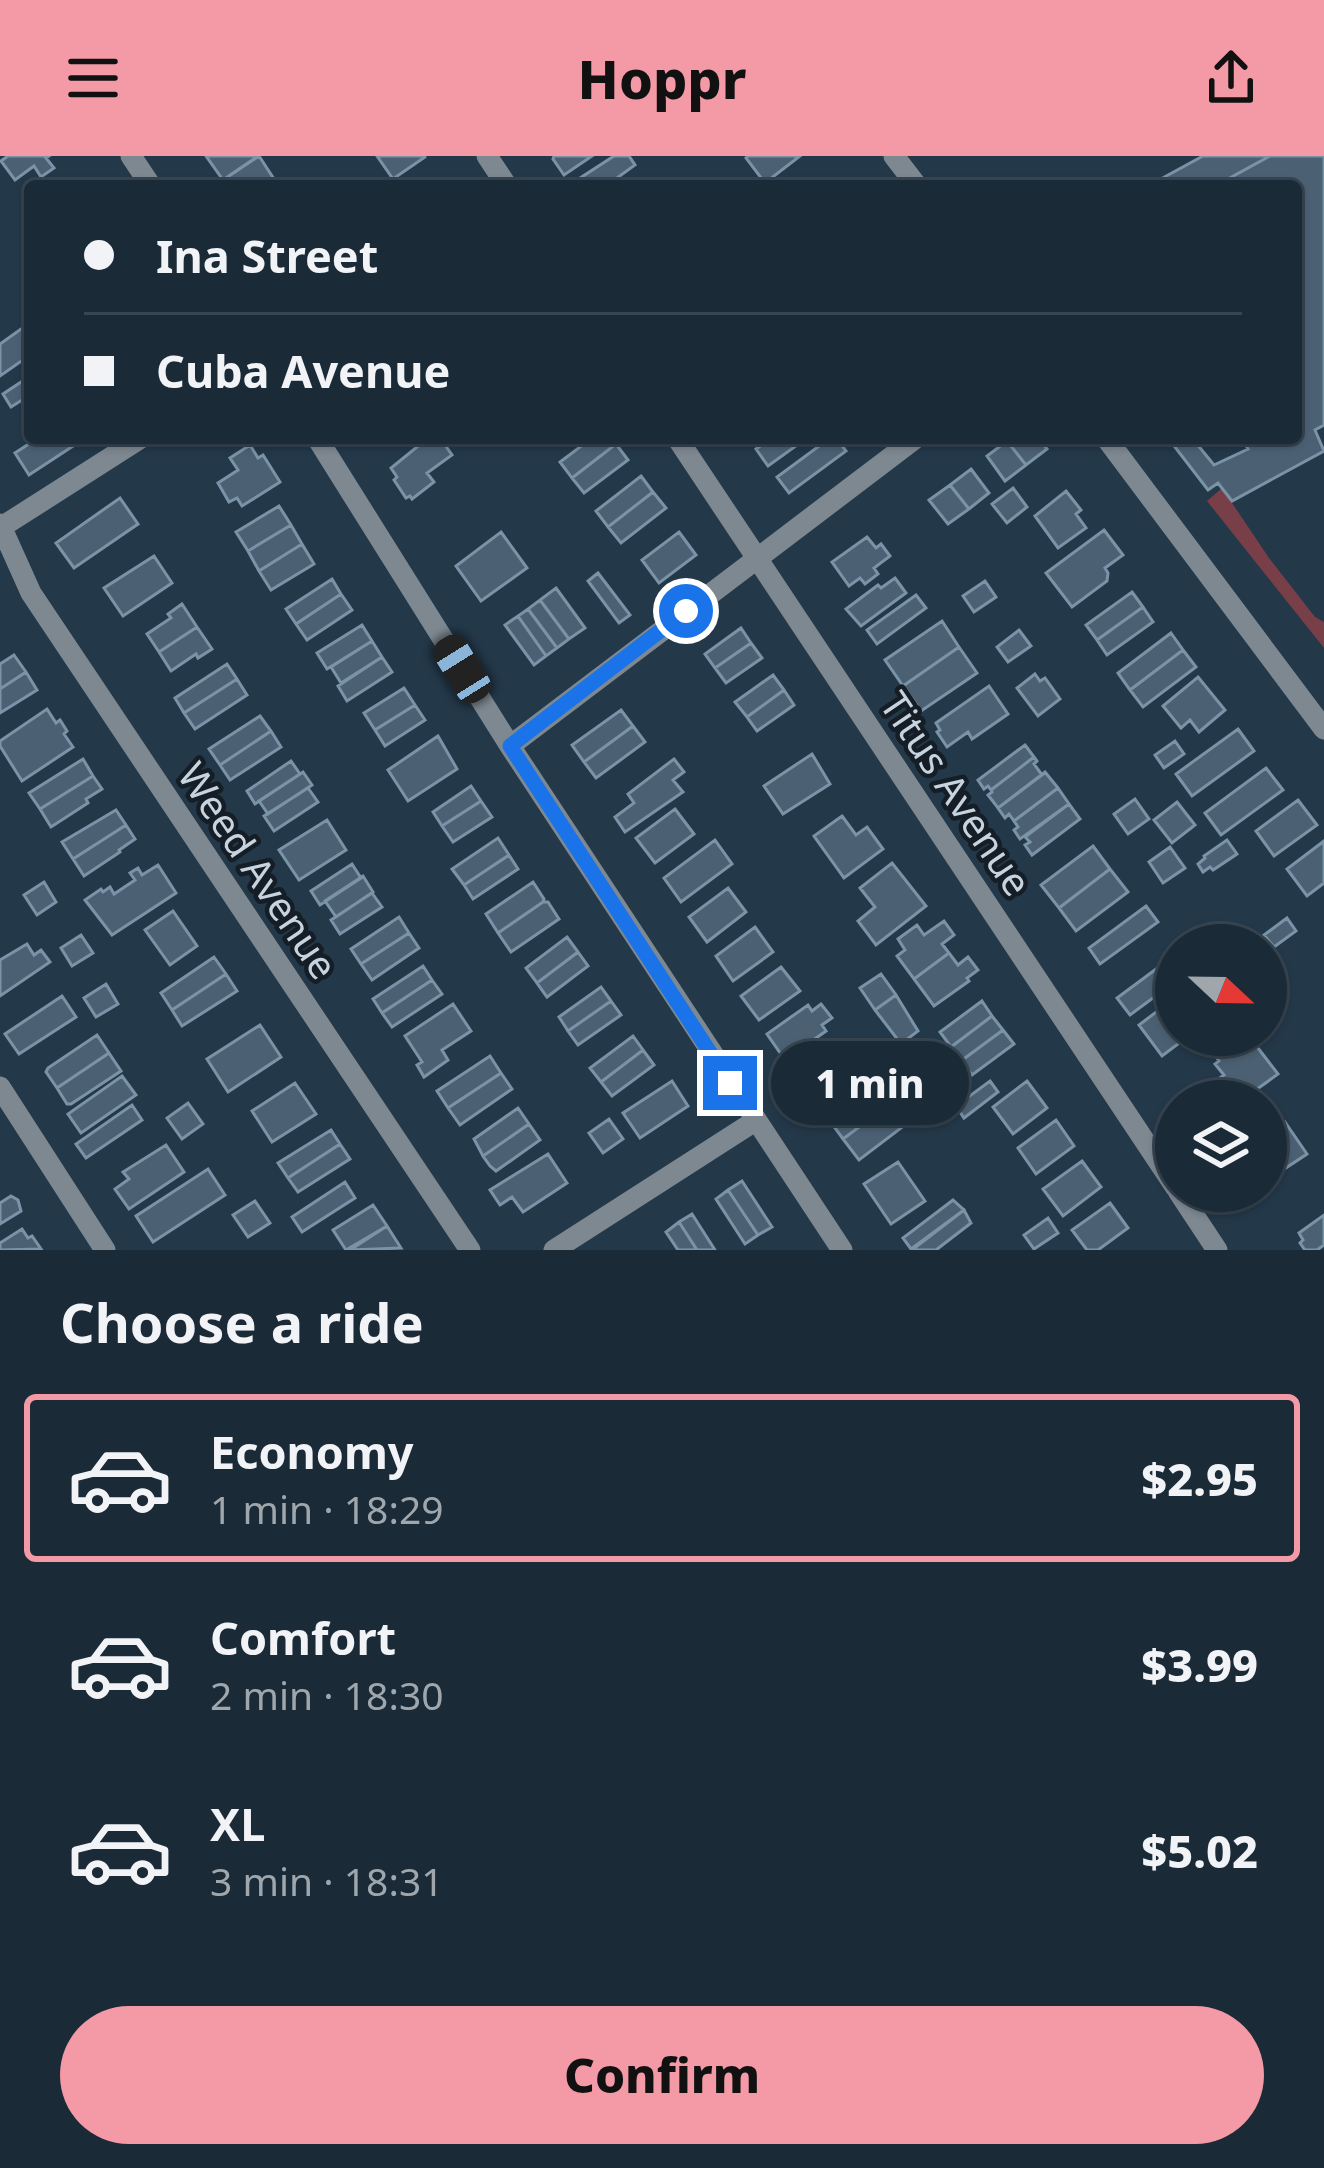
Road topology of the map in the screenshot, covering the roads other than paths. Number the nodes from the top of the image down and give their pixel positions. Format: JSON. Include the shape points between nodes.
{"nodes":[{"id":1,"x":894,"y":156,"type":"edge"},
{"id":2,"x":912,"y":180,"type":"edge"},
{"id":3,"x":131,"y":444,"type":"edge"},
{"id":4,"x":321,"y":444,"type":"edge"},
{"id":5,"x":681,"y":444,"type":"edge"},
{"id":6,"x":908,"y":444,"type":"edge"},
{"id":7,"x":1110,"y":444,"type":"edge"},
{"id":8,"x":0,"y":526,"type":"edge"},
{"id":9,"x":757,"y":557,"type":"junction"},
{"id":10,"x":1324,"y":729,"type":"edge"},
{"id":11,"x":510,"y":746,"type":"junction"},
{"id":12,"x":0,"y":1087,"type":"edge"},
{"id":13,"x":755,"y":1120,"type":"junction"},
{"id":14,"x":1155,"y":1157,"type":"edge"},
{"id":15,"x":1192,"y":1212,"type":"edge"},
{"id":16,"x":105,"y":1250,"type":"edge"},
{"id":17,"x":470,"y":1250,"type":"edge"},
{"id":18,"x":554,"y":1250,"type":"edge"},
{"id":19,"x":842,"y":1250,"type":"edge"},
{"id":20,"x":1217,"y":1250,"type":"edge"}],
"edges":[{"from":1,"to":2,"type":"street"},
{"from":3,"to":8,"type":"street"},
{"from":4,"to":11,"type":"street"},
{"from":5,"to":9,"type":"street","name":"Titus Avenue"},
{"from":6,"to":9,"type":"street"},
{"from":7,"to":10,"type":"street"},
{"from":8,"to":17,"type":"street","name":"Weed Avenue","via":[[31,593]]},
{"from":9,"to":11,"type":"street"},
{"from":9,"to":14,"type":"street","name":"Titus Avenue"},
{"from":11,"to":13,"type":"street"},
{"from":12,"to":16,"type":"street"},
{"from":13,"to":18,"type":"street"},
{"from":13,"to":19,"type":"street"},
{"from":15,"to":20,"type":"street","name":"Titus Avenue"}]}
